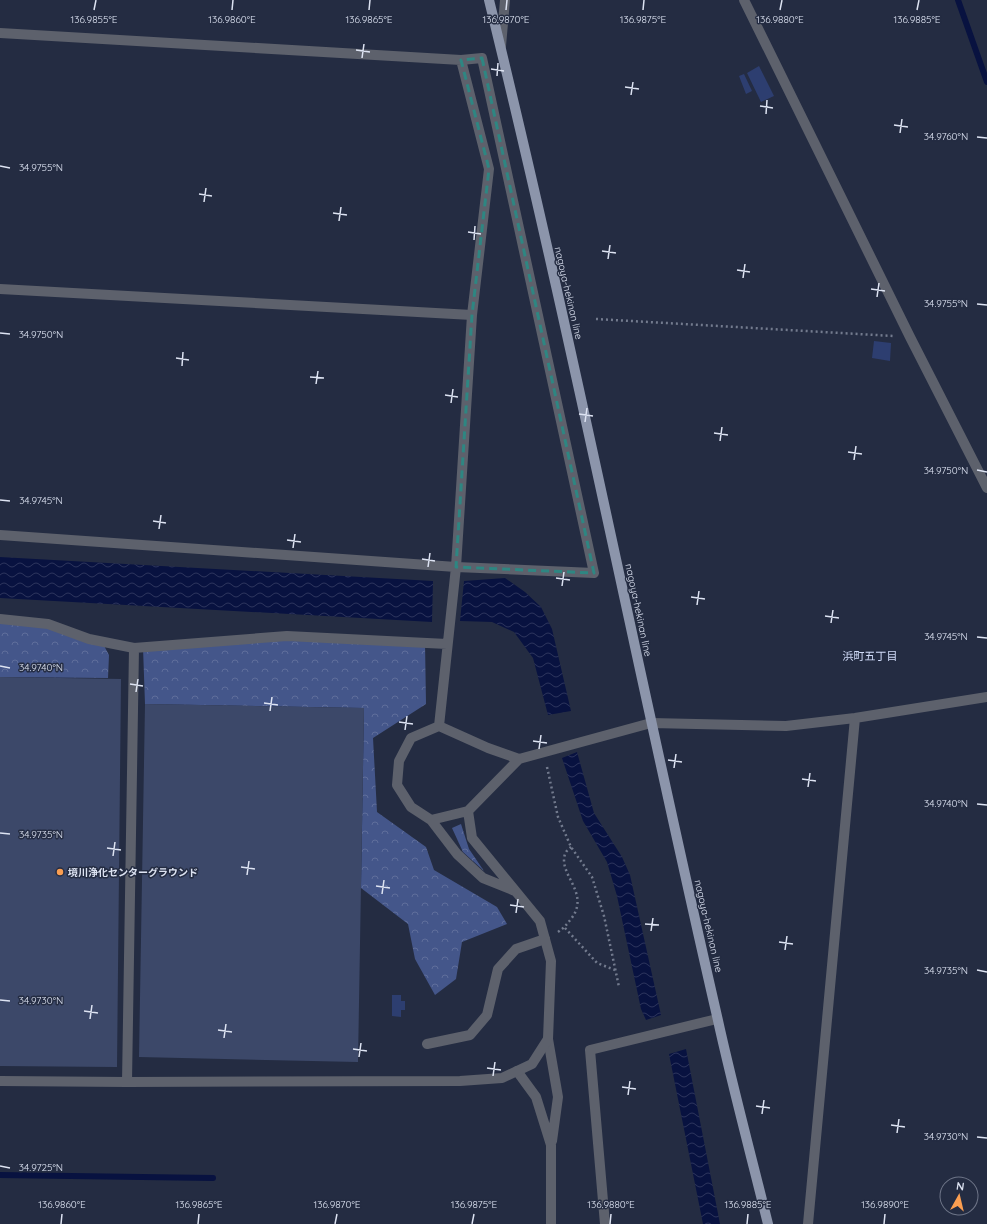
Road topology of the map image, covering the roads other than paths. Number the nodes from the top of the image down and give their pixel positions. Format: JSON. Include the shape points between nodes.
{"nodes":[{"id":1,"x":489,"y":0,"type":"edge"},
{"id":2,"x":505,"y":0,"type":"edge"},
{"id":3,"x":744,"y":0,"type":"edge"},
{"id":4,"x":0,"y":33,"type":"edge"},
{"id":5,"x":501,"y":46,"type":"junction"},
{"id":6,"x":461,"y":60,"type":"junction"},
{"id":7,"x":0,"y":289,"type":"edge"},
{"id":8,"x":472,"y":315,"type":"junction"},
{"id":9,"x":987,"y":488,"type":"edge"},
{"id":10,"x":0,"y":535,"type":"edge"},
{"id":11,"x":456,"y":567,"type":"junction"},
{"id":12,"x":0,"y":619,"type":"edge"},
{"id":13,"x":447,"y":644,"type":"junction"},
{"id":14,"x":134,"y":648,"type":"junction"},
{"id":15,"x":987,"y":696,"type":"edge"},
{"id":16,"x":855,"y":718,"type":"junction"},
{"id":17,"x":651,"y":723,"type":"junction"},
{"id":18,"x":439,"y":726,"type":"junction"},
{"id":19,"x":519,"y":759,"type":"junction"},
{"id":20,"x":468,"y":811,"type":"junction"},
{"id":21,"x":431,"y":820,"type":"junction"},
{"id":22,"x":517,"y":892,"type":"junction"},
{"id":23,"x":545,"y":939,"type":"junction"},
{"id":24,"x":717,"y":1019,"type":"junction"},
{"id":25,"x":548,"y":1038,"type":"junction"},
{"id":26,"x":427,"y":1044,"type":"dead end"},
{"id":27,"x":517,"y":1071,"type":"junction"},
{"id":28,"x":0,"y":1080,"type":"edge"},
{"id":29,"x":127,"y":1082,"type":"junction"},
{"id":30,"x":552,"y":1145,"type":"junction"},
{"id":31,"x":551,"y":1224,"type":"edge"},
{"id":32,"x":605,"y":1224,"type":"edge"},
{"id":33,"x":768,"y":1224,"type":"edge"},
{"id":34,"x":808,"y":1224,"type":"edge"}],
"edges":[{"from":1,"to":5,"type":"main road","name":"nagoya-hekinan line"},
{"from":2,"to":5,"type":"street"},
{"from":3,"to":9,"type":"street","via":[[910,338]]},
{"from":4,"to":6,"type":"street"},
{"from":5,"to":17,"type":"main road","name":"nagoya-hekinan line"},
{"from":6,"to":8,"type":"street","via":[[489,169]]},
{"from":6,"to":11,"type":"street","via":[[482,58],[594,573]]},
{"from":7,"to":8,"type":"street"},
{"from":8,"to":11,"type":"street"},
{"from":10,"to":11,"type":"street"},
{"from":11,"to":13,"type":"street"},
{"from":12,"to":14,"type":"street","via":[[48,624],[89,639]]},
{"from":13,"to":14,"type":"street","via":[[287,636]]},
{"from":13,"to":18,"type":"street"},
{"from":14,"to":29,"type":"street"},
{"from":15,"to":16,"type":"street"},
{"from":16,"to":17,"type":"street","via":[[786,726]]},
{"from":16,"to":34,"type":"street"},
{"from":17,"to":19,"type":"street"},
{"from":17,"to":24,"type":"main road","name":"nagoya-hekinan line"},
{"from":18,"to":19,"type":"street"},
{"from":18,"to":21,"type":"street","via":[[411,738],[398,767],[397,785],[411,807]]},
{"from":19,"to":20,"type":"street"},
{"from":20,"to":21,"type":"street"},
{"from":20,"to":22,"type":"street","via":[[472,838]]},
{"from":21,"to":22,"type":"street","via":[[457,854],[483,878]]},
{"from":22,"to":23,"type":"street","via":[[540,921]]},
{"from":23,"to":25,"type":"street","via":[[550,961]]},
{"from":23,"to":26,"type":"street","via":[[516,949],[498,969],[487,1015],[470,1035]]},
{"from":24,"to":32,"type":"street","via":[[590,1050]]},
{"from":24,"to":33,"type":"main road","name":"nagoya-hekinan line"},
{"from":25,"to":27,"type":"street","via":[[532,1064]]},
{"from":25,"to":30,"type":"street","via":[[558,1097]]},
{"from":27,"to":29,"type":"street","via":[[502,1078],[460,1081]]},
{"from":27,"to":30,"type":"street","via":[[536,1097]]},
{"from":28,"to":29,"type":"street"},
{"from":30,"to":31,"type":"street"}]}
